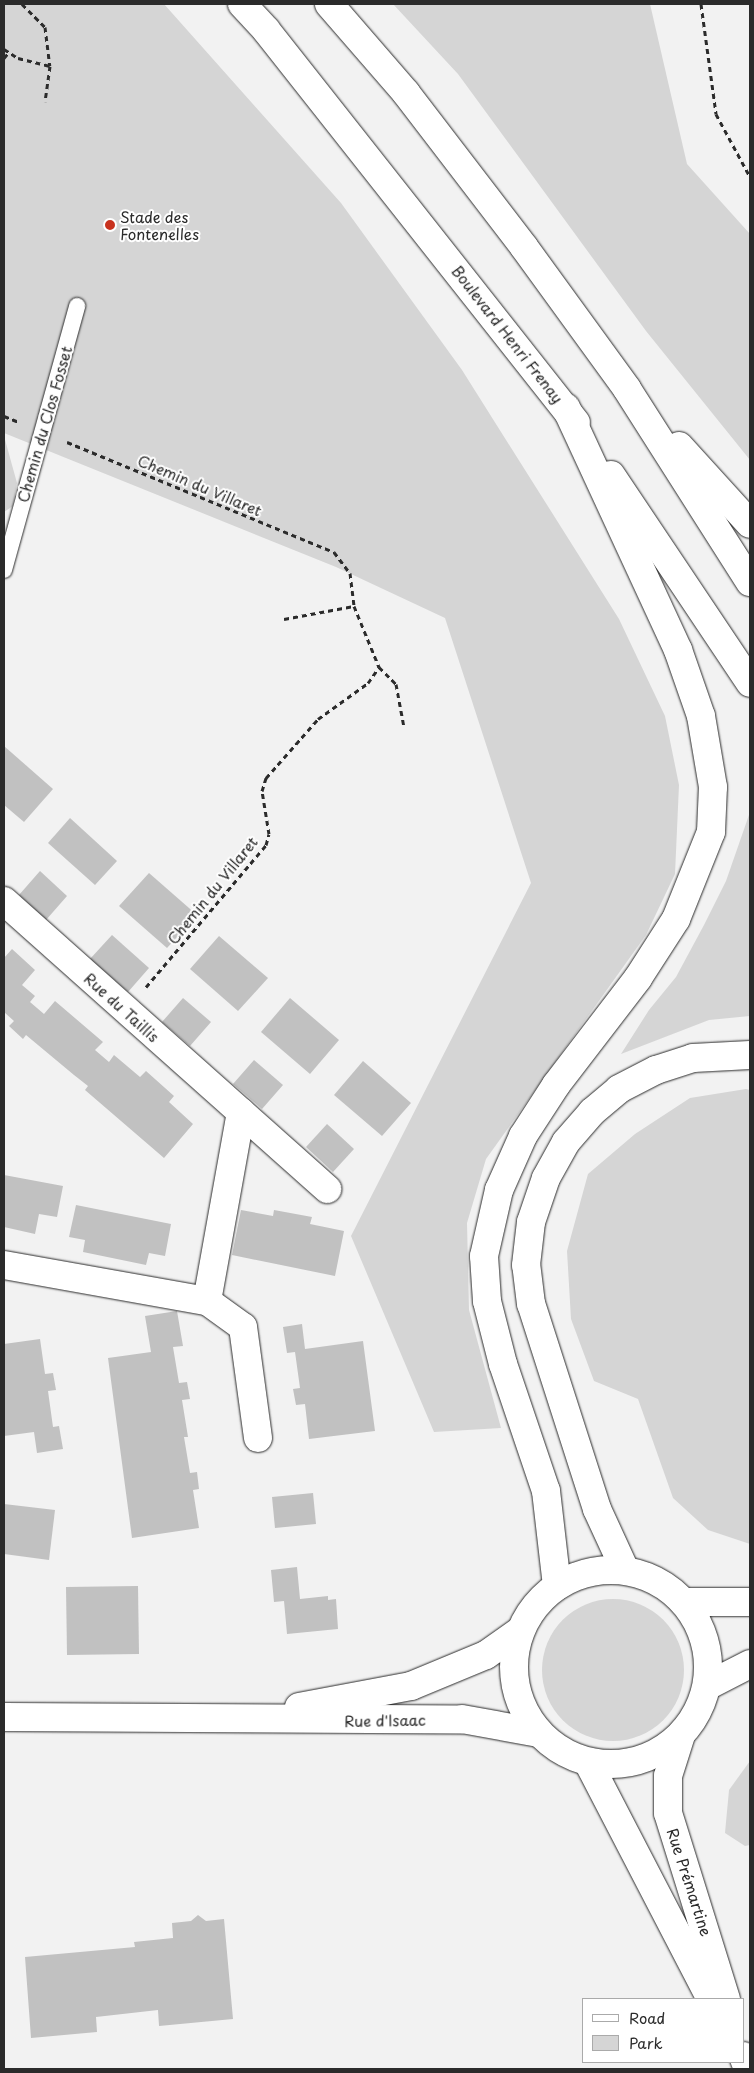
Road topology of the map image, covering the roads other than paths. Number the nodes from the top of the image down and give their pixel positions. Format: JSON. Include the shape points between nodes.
{"nodes":[{"id":1,"x":242,"y":4,"type":"edge"},
{"id":2,"x":329,"y":4,"type":"edge"},
{"id":3,"x":78,"y":306,"type":"dead end"},
{"id":4,"x":627,"y":389,"type":"junction"},
{"id":5,"x":566,"y":408,"type":"junction"},
{"id":6,"x":750,"y":524,"type":"edge"},
{"id":7,"x":4,"y":570,"type":"edge"},
{"id":8,"x":750,"y":582,"type":"edge"},
{"id":9,"x":750,"y":682,"type":"edge"},
{"id":10,"x":4,"y":901,"type":"edge"},
{"id":11,"x":750,"y":1055,"type":"edge"},
{"id":12,"x":241,"y":1112,"type":"junction"},
{"id":13,"x":327,"y":1189,"type":"dead end"},
{"id":14,"x":4,"y":1264,"type":"edge"},
{"id":15,"x":207,"y":1302,"type":"junction"},
{"id":16,"x":258,"y":1438,"type":"dead end"},
{"id":17,"x":624,"y":1570,"type":"junction"},
{"id":18,"x":557,"y":1586,"type":"junction"},
{"id":19,"x":684,"y":1602,"type":"junction"},
{"id":20,"x":750,"y":1602,"type":"edge"},
{"id":21,"x":520,"y":1631,"type":"junction"},
{"id":22,"x":750,"y":1664,"type":"edge"},
{"id":23,"x":707,"y":1686,"type":"junction"},
{"id":24,"x":4,"y":1716,"type":"edge"},
{"id":25,"x":230,"y":1719,"type":"junction"},
{"id":26,"x":539,"y":1733,"type":"junction"},
{"id":27,"x":681,"y":1735,"type":"junction"},
{"id":28,"x":588,"y":1762,"type":"junction"},
{"id":29,"x":710,"y":1998,"type":"edge"},
{"id":30,"x":726,"y":1998,"type":"edge"}],
"edges":[{"from":1,"to":5,"type":"main road","name":"Boulevard Henri Frenay"},
{"from":2,"to":4,"type":"main road","via":[[406,93]]},
{"from":3,"to":7,"type":"lane","name":"Chemin du Clos Fosset"},
{"from":4,"to":6,"type":"main road"},
{"from":4,"to":8,"type":"main road"},
{"from":5,"to":9,"type":"main road","name":"Boulevard Henri Frenay"},
{"from":5,"to":18,"type":"main road","via":[[678,650],[701,716],[713,787],[711,832],[676,919],[638,978],[556,1085],[523,1136],[499,1190],[484,1256],[487,1301],[503,1364],[546,1491]]},
{"from":10,"to":12,"type":"main road","name":"Rue du Taillis"},
{"from":11,"to":17,"type":"main road","via":[[693,1058],[656,1070],[620,1089],[592,1112],[566,1142],[546,1178],[531,1222],[526,1265],[530,1304],[598,1509]]},
{"from":12,"to":13,"type":"main road","name":"Rue du Taillis"},
{"from":12,"to":15,"type":"main road"},
{"from":14,"to":15,"type":"main road"},
{"from":15,"to":16,"type":"main road","via":[[243,1327]]},
{"from":17,"to":18,"type":"main road","via":[[578,1575]]},
{"from":17,"to":19,"type":"main road","via":[[647,1576]]},
{"from":18,"to":21,"type":"main road","via":[[535,1605]]},
{"from":19,"to":20,"type":"main road"},
{"from":19,"to":23,"type":"main road","via":[[700,1627],[708,1656]]},
{"from":21,"to":25,"type":"main road","name":"Rue d'Isaac","via":[[486,1656],[411,1686]]},
{"from":21,"to":26,"type":"main road","via":[[513,1658],[515,1685],[523,1711]]},
{"from":22,"to":23,"type":"main road"},
{"from":23,"to":27,"type":"main road","via":[[697,1713]]},
{"from":24,"to":25,"type":"main road","name":"Rue d'Isaac"},
{"from":25,"to":26,"type":"main road","name":"Rue d'Isaac","via":[[462,1719]]},
{"from":26,"to":28,"type":"main road","via":[[561,1751]]},
{"from":27,"to":28,"type":"main road","via":[[653,1755],[621,1764]]},
{"from":27,"to":30,"type":"main road","name":"Rue Prémartine","via":[[668,1776],[668,1813]]},
{"from":28,"to":29,"type":"main road","name":"Rue Prémartine"}]}
